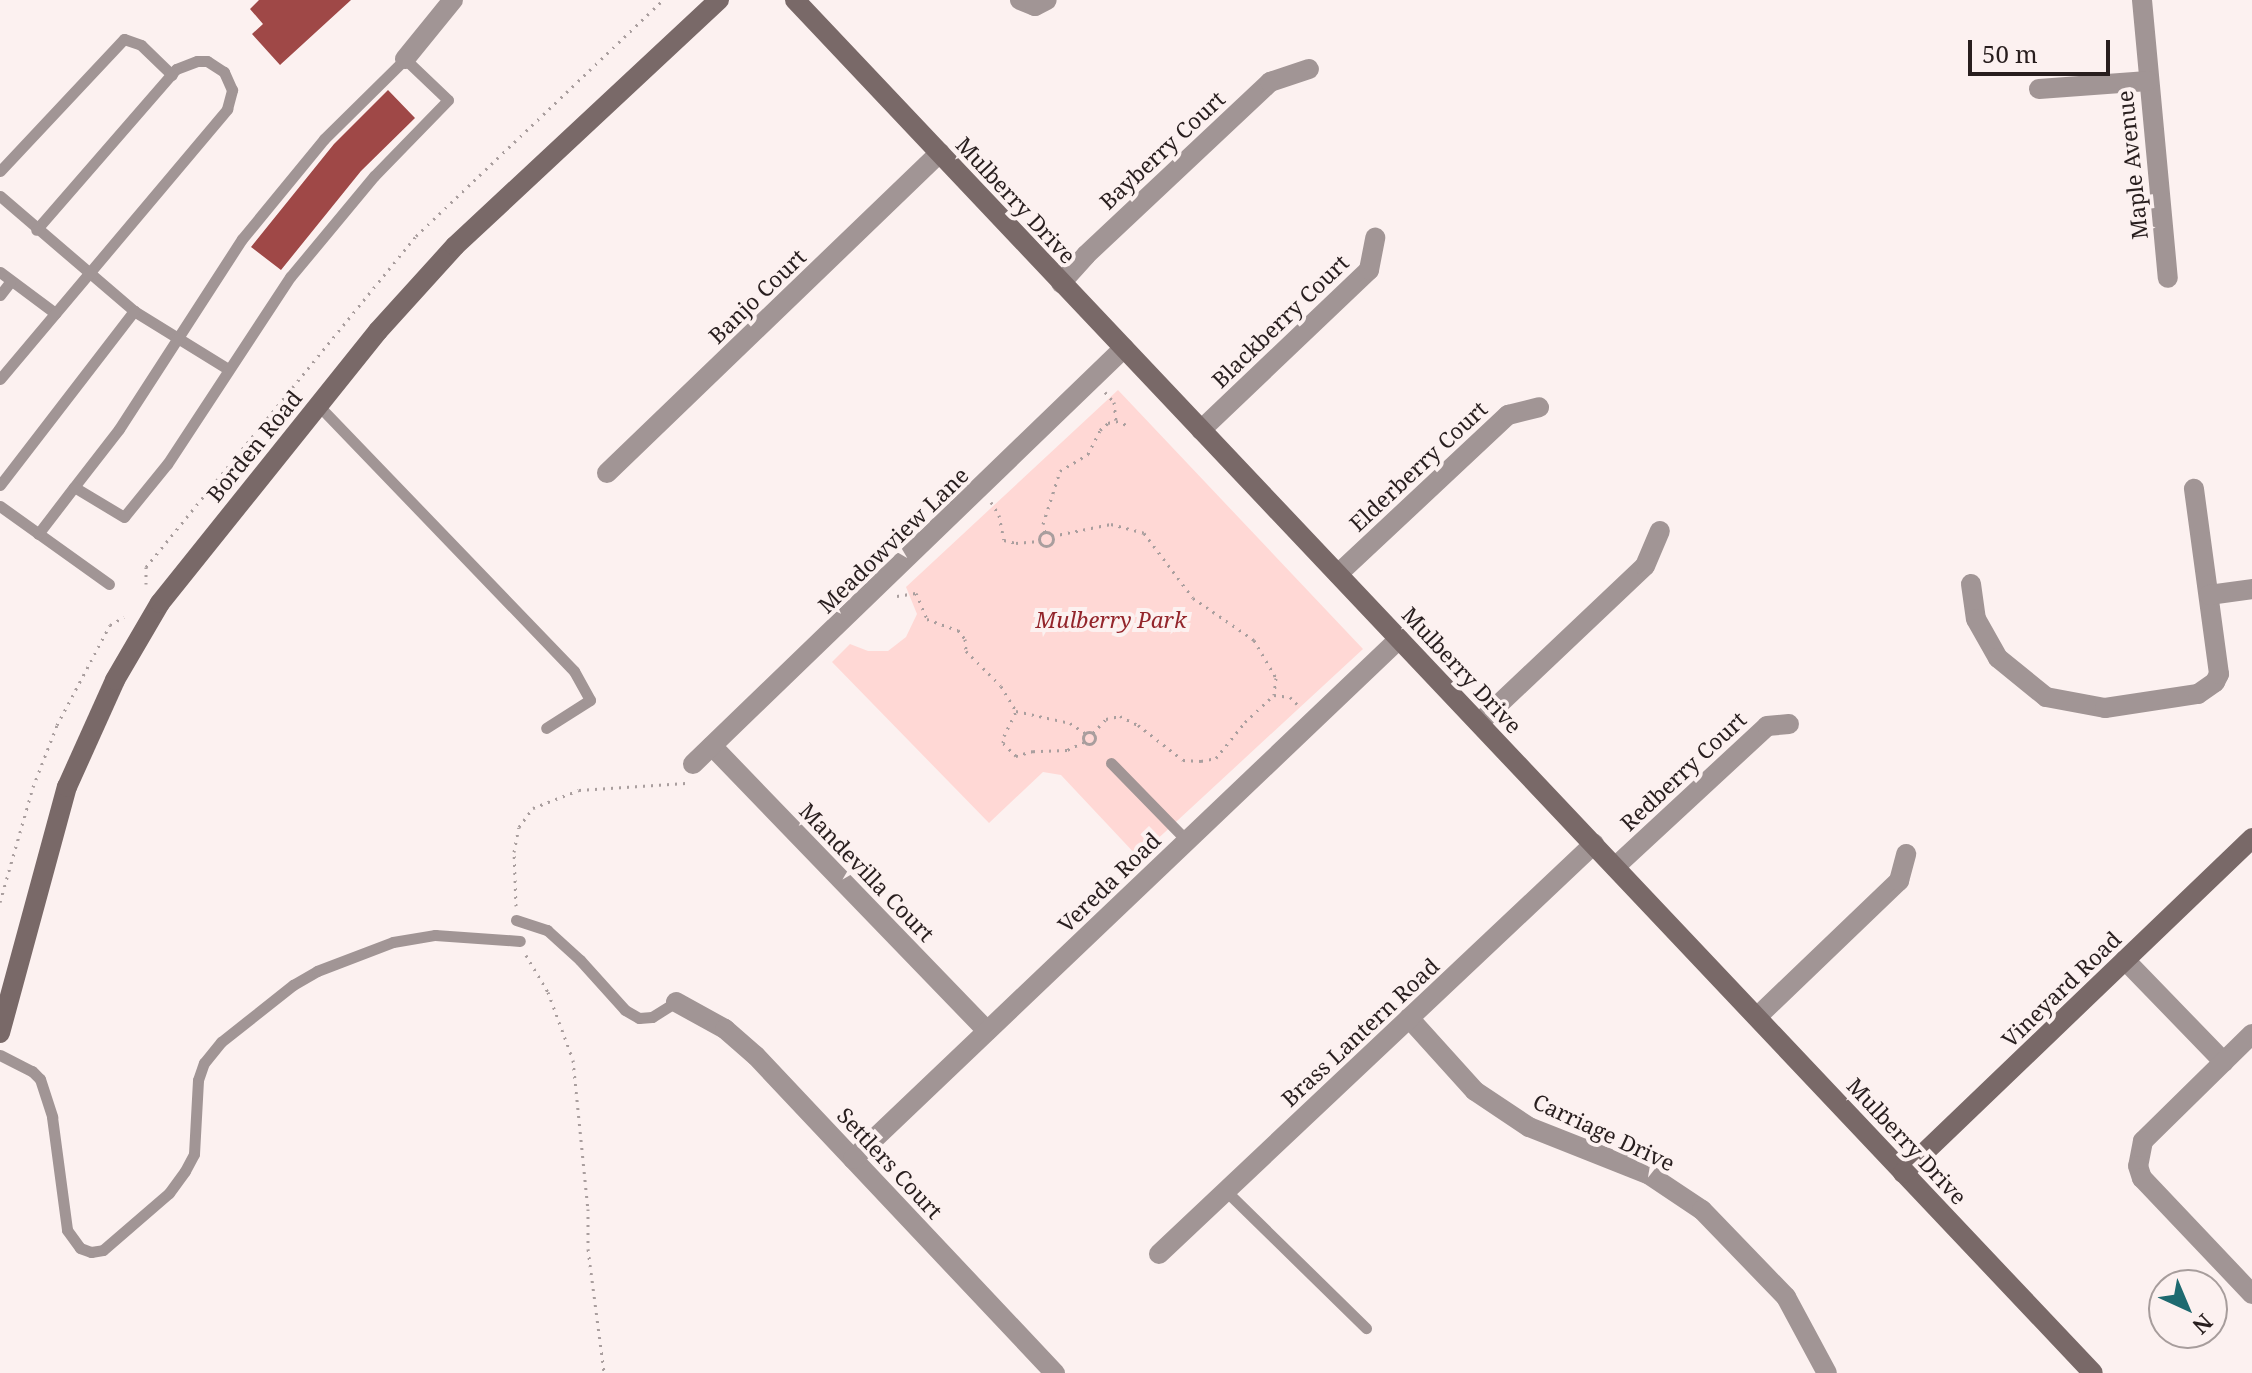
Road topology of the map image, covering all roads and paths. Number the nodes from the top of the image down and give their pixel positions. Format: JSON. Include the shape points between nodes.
{"nodes":[{"id":1,"x":453,"y":0,"type":"edge"},
{"id":2,"x":663,"y":0,"type":"edge"},
{"id":3,"x":719,"y":0,"type":"edge"},
{"id":4,"x":795,"y":0,"type":"edge"},
{"id":5,"x":1020,"y":0,"type":"edge"},
{"id":6,"x":1047,"y":0,"type":"edge"},
{"id":7,"x":2142,"y":0,"type":"edge"},
{"id":8,"x":405,"y":59,"type":"junction"},
{"id":9,"x":1309,"y":69,"type":"dead end"},
{"id":10,"x":172,"y":75,"type":"junction"},
{"id":11,"x":2148,"y":81,"type":"junction"},
{"id":12,"x":2039,"y":89,"type":"dead end"},
{"id":13,"x":940,"y":153,"type":"junction"},
{"id":14,"x":0,"y":171,"type":"edge"},
{"id":15,"x":0,"y":196,"type":"edge"},
{"id":16,"x":36,"y":230,"type":"junction"},
{"id":17,"x":1375,"y":238,"type":"dead end"},
{"id":18,"x":89,"y":270,"type":"junction"},
{"id":19,"x":0,"y":272,"type":"edge"},
{"id":20,"x":2168,"y":278,"type":"dead end"},
{"id":21,"x":10,"y":282,"type":"junction"},
{"id":22,"x":1061,"y":283,"type":"junction"},
{"id":23,"x":0,"y":295,"type":"edge"},
{"id":24,"x":134,"y":311,"type":"junction"},
{"id":25,"x":55,"y":313,"type":"junction"},
{"id":26,"x":177,"y":338,"type":"junction"},
{"id":27,"x":1124,"y":348,"type":"junction"},
{"id":28,"x":228,"y":369,"type":"junction"},
{"id":29,"x":0,"y":379,"type":"edge"},
{"id":30,"x":1095,"y":379,"type":"junction"},
{"id":31,"x":318,"y":405,"type":"junction"},
{"id":32,"x":1539,"y":407,"type":"dead end"},
{"id":33,"x":1116,"y":421,"type":"junction"},
{"id":34,"x":1127,"y":425,"type":"dead end"},
{"id":35,"x":1201,"y":430,"type":"junction"},
{"id":36,"x":607,"y":473,"type":"dead end"},
{"id":37,"x":0,"y":485,"type":"edge"},
{"id":38,"x":74,"y":487,"type":"junction"},
{"id":39,"x":2194,"y":489,"type":"dead end"},
{"id":40,"x":980,"y":490,"type":"junction"},
{"id":41,"x":0,"y":506,"type":"edge"},
{"id":42,"x":1660,"y":531,"type":"dead end"},
{"id":43,"x":1045,"y":532,"type":"junction"},
{"id":44,"x":38,"y":534,"type":"junction"},
{"id":45,"x":1052,"y":536,"type":"junction"},
{"id":46,"x":1039,"y":541,"type":"junction"},
{"id":47,"x":1338,"y":574,"type":"junction"},
{"id":48,"x":109,"y":584,"type":"dead end"},
{"id":49,"x":146,"y":584,"type":"dead end"},
{"id":50,"x":1971,"y":584,"type":"dead end"},
{"id":51,"x":881,"y":585,"type":"junction"},
{"id":52,"x":2252,"y":589,"type":"edge"},
{"id":53,"x":2209,"y":595,"type":"junction"},
{"id":54,"x":124,"y":617,"type":"dead end"},
{"id":55,"x":1399,"y":639,"type":"junction"},
{"id":56,"x":1274,"y":695,"type":"junction"},
{"id":57,"x":1016,"y":711,"type":"junction"},
{"id":58,"x":1313,"y":721,"type":"junction"},
{"id":59,"x":1479,"y":723,"type":"junction"},
{"id":60,"x":1789,"y":724,"type":"dead end"},
{"id":61,"x":546,"y":728,"type":"dead end"},
{"id":62,"x":1085,"y":733,"type":"junction"},
{"id":63,"x":1093,"y":733,"type":"junction"},
{"id":64,"x":1084,"y":742,"type":"junction"},
{"id":65,"x":712,"y":746,"type":"junction"},
{"id":66,"x":1111,"y":763,"type":"dead end"},
{"id":67,"x":693,"y":772,"type":"joint"},
{"id":68,"x":2252,"y":838,"type":"edge"},
{"id":69,"x":1187,"y":841,"type":"junction"},
{"id":70,"x":1594,"y":844,"type":"junction"},
{"id":71,"x":1906,"y":854,"type":"dead end"},
{"id":72,"x":1615,"y":867,"type":"junction"},
{"id":73,"x":0,"y":902,"type":"edge"},
{"id":74,"x":516,"y":920,"type":"joint"},
{"id":75,"x":520,"y":941,"type":"joint"},
{"id":76,"x":2125,"y":960,"type":"junction"},
{"id":77,"x":676,"y":1002,"type":"joint"},
{"id":78,"x":1757,"y":1017,"type":"junction"},
{"id":79,"x":1409,"y":1018,"type":"junction"},
{"id":80,"x":987,"y":1031,"type":"junction"},
{"id":81,"x":0,"y":1033,"type":"edge"},
{"id":82,"x":2252,"y":1034,"type":"edge"},
{"id":83,"x":0,"y":1055,"type":"edge"},
{"id":84,"x":2224,"y":1062,"type":"junction"},
{"id":85,"x":853,"y":1159,"type":"junction"},
{"id":86,"x":1903,"y":1173,"type":"junction"},
{"id":87,"x":1226,"y":1191,"type":"junction"},
{"id":88,"x":1159,"y":1254,"type":"dead end"},
{"id":89,"x":2252,"y":1294,"type":"edge"},
{"id":90,"x":1366,"y":1328,"type":"dead end"},
{"id":91,"x":604,"y":1373,"type":"edge"},
{"id":92,"x":1055,"y":1373,"type":"edge"},
{"id":93,"x":1827,"y":1373,"type":"edge"},
{"id":94,"x":2093,"y":1373,"type":"edge"}],
"edges":[{"from":1,"to":8,"type":"street"},
{"from":2,"to":49,"type":"path","via":[[416,236],[146,567]]},
{"from":3,"to":31,"type":"main road","name":"Borden Road","via":[[455,246]]},
{"from":4,"to":13,"type":"main road","name":"Mulberry Drive"},
{"from":5,"to":6,"type":"street","via":[[1035,6]]},
{"from":7,"to":11,"type":"street","name":"Maple Avenue"},
{"from":8,"to":26,"type":"lane","via":[[324,139],[242,239]]},
{"from":8,"to":28,"type":"lane","via":[[448,100],[374,176],[290,277]]},
{"from":9,"to":22,"type":"street","name":"Bayberry Court","via":[[1270,82]]},
{"from":10,"to":14,"type":"lane","via":[[141,45],[124,39]]},
{"from":10,"to":16,"type":"lane"},
{"from":10,"to":18,"type":"lane","via":[[186,63],[216,65],[229,80],[231,100]]},
{"from":11,"to":12,"type":"street"},
{"from":11,"to":20,"type":"street","name":"Maple Avenue"},
{"from":13,"to":22,"type":"main road","name":"Mulberry Drive"},
{"from":13,"to":36,"type":"street","name":"Banjo Court"},
{"from":15,"to":16,"type":"lane"},
{"from":16,"to":18,"type":"lane"},
{"from":17,"to":35,"type":"street","name":"Blackberry Court","via":[[1369,270]]},
{"from":18,"to":24,"type":"lane"},
{"from":18,"to":25,"type":"lane"},
{"from":19,"to":21,"type":"lane"},
{"from":21,"to":23,"type":"lane"},
{"from":21,"to":25,"type":"lane"},
{"from":22,"to":27,"type":"main road","name":"Mulberry Drive"},
{"from":24,"to":26,"type":"lane"},
{"from":24,"to":37,"type":"lane"},
{"from":25,"to":29,"type":"lane"},
{"from":26,"to":28,"type":"lane"},
{"from":26,"to":38,"type":"lane","via":[[119,429]]},
{"from":27,"to":30,"type":"street","name":"Meadowview Lane"},
{"from":27,"to":35,"type":"main road","name":"Mulberry Drive"},
{"from":28,"to":38,"type":"lane","via":[[167,464],[124,517]]},
{"from":30,"to":33,"type":"path","via":[[1114,402]]},
{"from":30,"to":40,"type":"street","name":"Meadowview Lane"},
{"from":31,"to":61,"type":"lane","via":[[574,671],[590,700]]},
{"from":31,"to":81,"type":"main road","name":"Borden Road","via":[[160,603],[115,680],[67,787]]},
{"from":32,"to":47,"type":"street","name":"Elderberry Court","via":[[1508,415]]},
{"from":33,"to":34,"type":"path"},
{"from":33,"to":43,"type":"path","via":[[1100,430],[1088,454],[1060,471]]},
{"from":35,"to":47,"type":"main road","name":"Mulberry Drive"},
{"from":38,"to":44,"type":"lane"},
{"from":39,"to":53,"type":"street"},
{"from":40,"to":46,"type":"path","via":[[999,515],[1004,540]]},
{"from":40,"to":51,"type":"street","name":"Meadowview Lane"},
{"from":41,"to":44,"type":"lane"},
{"from":42,"to":59,"type":"street","via":[[1645,566]]},
{"from":43,"to":45,"type":"path"},
{"from":43,"to":46,"type":"path"},
{"from":44,"to":48,"type":"lane"},
{"from":45,"to":46,"type":"path","via":[[1048,546]]},
{"from":45,"to":56,"type":"path","via":[[1111,524],[1144,533],[1193,598],[1254,640],[1276,678]]},
{"from":47,"to":55,"type":"main road","name":"Mulberry Drive"},
{"from":50,"to":53,"type":"street","via":[[1976,619],[1998,658],[2046,697],[2105,708],[2198,694],[2215,682],[2219,674]]},
{"from":51,"to":57,"type":"path","via":[[899,597],[916,593],[927,619],[958,630],[966,651],[1001,686]]},
{"from":51,"to":65,"type":"street","name":"Meadowview Lane"},
{"from":52,"to":53,"type":"street"},
{"from":54,"to":73,"type":"path","via":[[110,625],[57,725]]},
{"from":55,"to":58,"type":"street","name":"Vereda Road"},
{"from":55,"to":59,"type":"main road","name":"Mulberry Drive"},
{"from":56,"to":58,"type":"path","via":[[1290,697]]},
{"from":56,"to":63,"type":"path","via":[[1216,758],[1183,760],[1120,716],[1106,719]]},
{"from":57,"to":62,"type":"path","via":[[1070,723]]},
{"from":57,"to":64,"type":"path","via":[[1003,743],[1016,756],[1067,750]]},
{"from":58,"to":69,"type":"street","name":"Vereda Road"},
{"from":59,"to":70,"type":"main road","name":"Mulberry Drive"},
{"from":60,"to":72,"type":"street","name":"Redberry Court","via":[[1767,726]]},
{"from":62,"to":63,"type":"path"},
{"from":62,"to":64,"type":"path"},
{"from":63,"to":64,"type":"path","via":[[1093,742]]},
{"from":65,"to":67,"type":"street","name":"Meadowview Lane"},
{"from":65,"to":80,"type":"street","name":"Mandevilla Court"},
{"from":66,"to":69,"type":"lane"},
{"from":67,"to":74,"type":"path","via":[[676,786],[579,790],[533,808],[519,827],[514,852]]},
{"from":68,"to":76,"type":"main road","name":"Vineyard Road"},
{"from":69,"to":80,"type":"street","name":"Vereda Road"},
{"from":70,"to":72,"type":"main road","name":"Mulberry Drive"},
{"from":70,"to":79,"type":"street","name":"Brass Lantern Road"},
{"from":71,"to":78,"type":"street","via":[[1899,881]]},
{"from":72,"to":78,"type":"main road","name":"Mulberry Drive"},
{"from":74,"to":77,"type":"lane","via":[[547,930],[639,1018],[652,1017]]},
{"from":75,"to":83,"type":"lane","via":[[435,935],[393,942],[293,985],[221,1042],[204,1063],[198,1080],[194,1154],[185,1171],[169,1193],[103,1250],[80,1248],[67,1230],[52,1117],[40,1079]]},
{"from":75,"to":91,"type":"path","via":[[548,992],[573,1060]]},
{"from":76,"to":84,"type":"street"},
{"from":76,"to":86,"type":"main road","name":"Vineyard Road"},
{"from":77,"to":85,"type":"street","name":"Settlers Court","via":[[725,1029]]},
{"from":78,"to":86,"type":"main road","name":"Mulberry Drive"},
{"from":79,"to":87,"type":"street","name":"Brass Lantern Road"},
{"from":79,"to":93,"type":"street","name":"Carriage Drive","via":[[1475,1091],[1529,1127],[1648,1174],[1702,1210],[1786,1297]]},
{"from":80,"to":85,"type":"street","name":"Vereda Road"},
{"from":82,"to":84,"type":"street"},
{"from":84,"to":89,"type":"street","via":[[2143,1141],[2138,1166],[2142,1178]]},
{"from":85,"to":92,"type":"street","name":"Settlers Court"},
{"from":86,"to":94,"type":"main road","name":"Mulberry Drive"},
{"from":87,"to":88,"type":"street","name":"Brass Lantern Road"},
{"from":87,"to":90,"type":"lane"}]}
